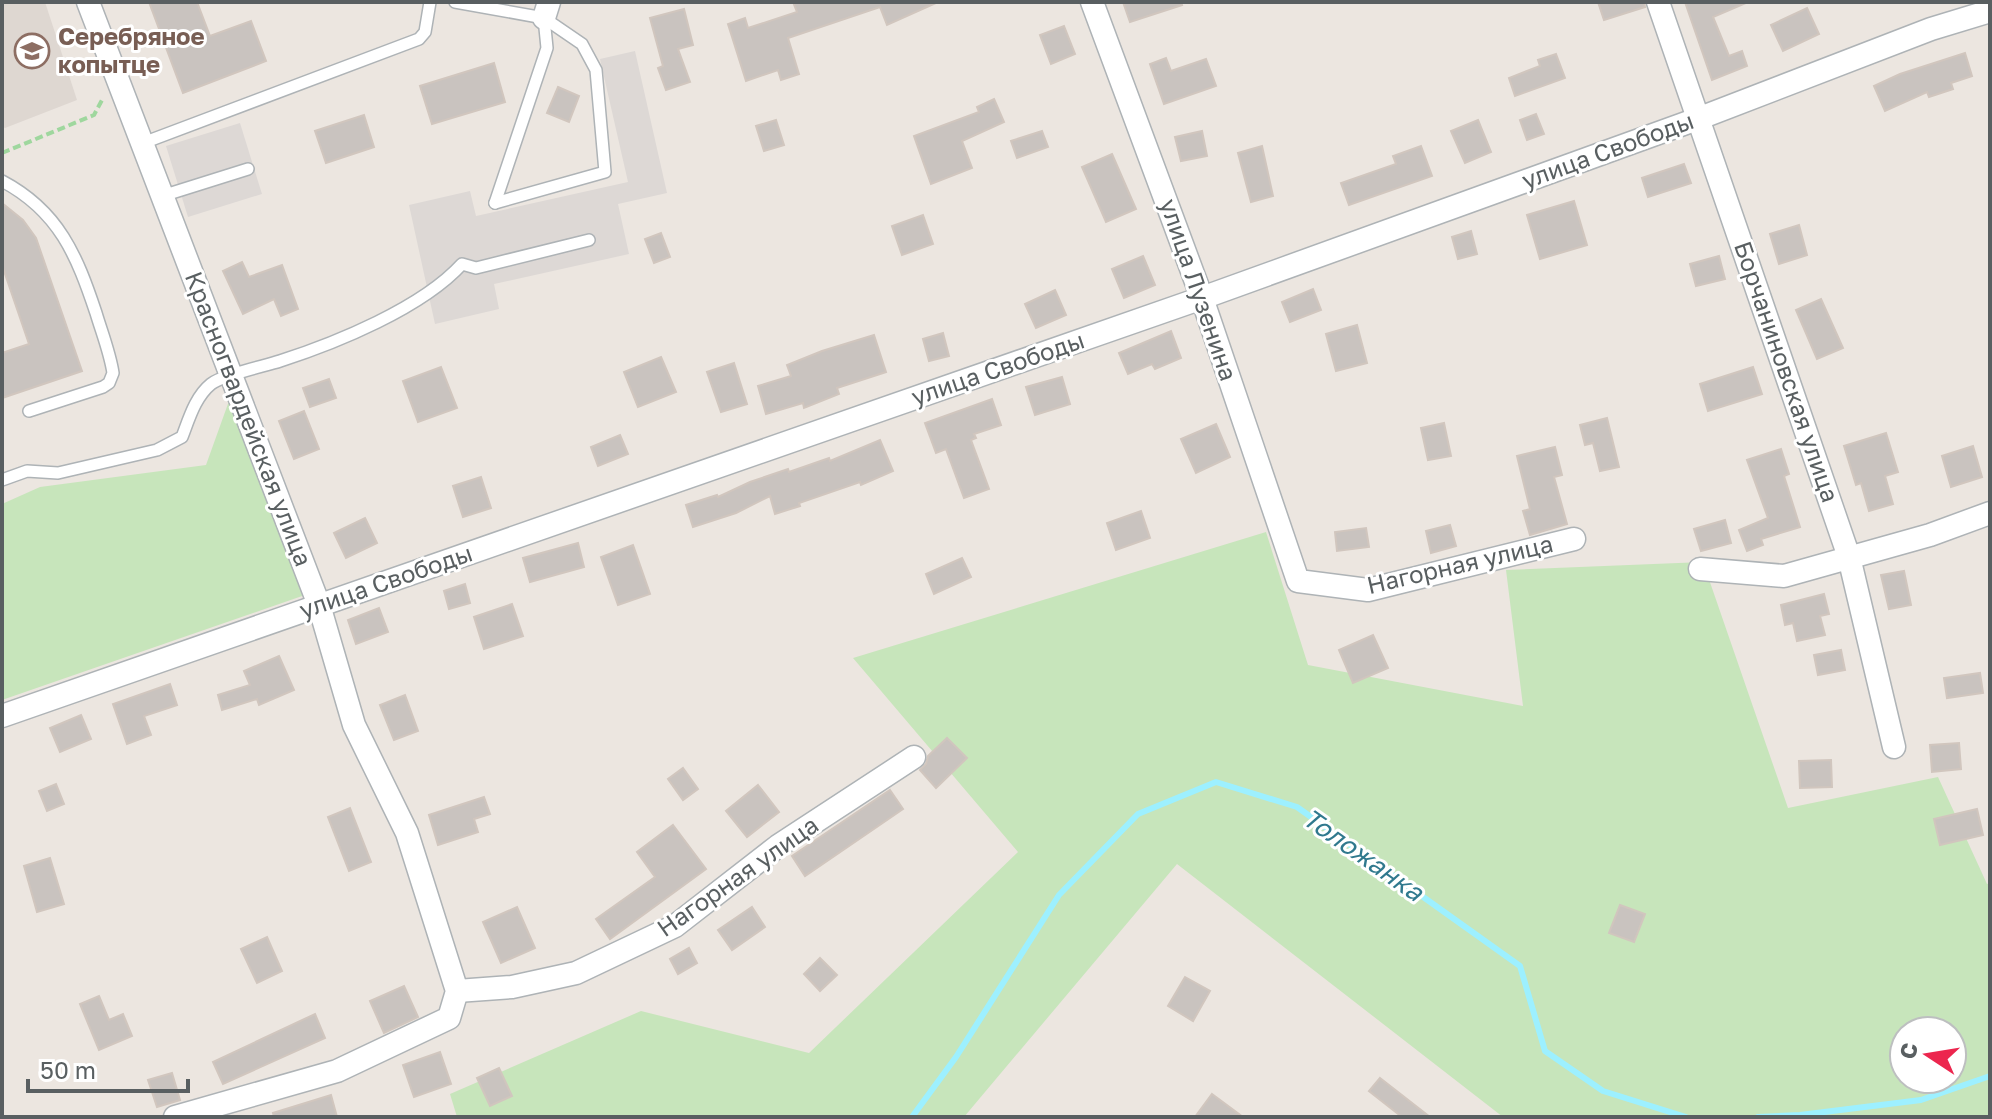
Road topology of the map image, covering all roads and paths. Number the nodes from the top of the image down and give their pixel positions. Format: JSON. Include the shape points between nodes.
{"nodes":[{"id":1,"x":88,"y":2,"type":"edge"},
{"id":2,"x":430,"y":2,"type":"edge"},
{"id":3,"x":455,"y":2,"type":"edge"},
{"id":4,"x":1092,"y":2,"type":"edge"},
{"id":5,"x":1658,"y":2,"type":"edge"},
{"id":6,"x":546,"y":10,"type":"edge"},
{"id":7,"x":1990,"y":11,"type":"edge"},
{"id":8,"x":103,"y":98,"type":"dead end"},
{"id":9,"x":1700,"y":118,"type":"junction"},
{"id":10,"x":143,"y":143,"type":"junction"},
{"id":11,"x":2,"y":153,"type":"edge"},
{"id":12,"x":248,"y":169,"type":"dead end"},
{"id":13,"x":2,"y":181,"type":"edge"},
{"id":14,"x":162,"y":196,"type":"junction"},
{"id":15,"x":589,"y":240,"type":"dead end"},
{"id":16,"x":1202,"y":298,"type":"junction"},
{"id":17,"x":231,"y":376,"type":"junction"},
{"id":18,"x":29,"y":411,"type":"dead end"},
{"id":19,"x":2,"y":480,"type":"edge"},
{"id":20,"x":1990,"y":513,"type":"edge"},
{"id":21,"x":1574,"y":539,"type":"dead end"},
{"id":22,"x":1849,"y":557,"type":"junction"},
{"id":23,"x":1700,"y":569,"type":"dead end"},
{"id":24,"x":1298,"y":581,"type":"joint"},
{"id":25,"x":319,"y":605,"type":"junction"},
{"id":26,"x":2,"y":716,"type":"edge"},
{"id":27,"x":1894,"y":747,"type":"dead end"},
{"id":28,"x":914,"y":757,"type":"dead end"},
{"id":29,"x":457,"y":991,"type":"junction"},
{"id":30,"x":175,"y":1117,"type":"edge"}],
"edges":[{"from":1,"to":10,"type":"street","name":"Красногвардейская улица"},
{"from":2,"to":10,"type":"lane","via":[[419,39]]},
{"from":3,"to":6,"type":"lane"},
{"from":4,"to":16,"type":"street","name":"улица Лузенина"},
{"from":5,"to":9,"type":"street","name":"Борчаниновская улица"},
{"from":6,"to":6,"type":"lane","via":[[582,44],[596,70],[605,172],[495,203],[547,48]]},
{"from":7,"to":9,"type":"street","name":"улица Свободы"},
{"from":8,"to":11,"type":"path","via":[[94,115]]},
{"from":9,"to":16,"type":"street","name":"улица Свободы"},
{"from":9,"to":22,"type":"street","name":"Борчаниновская улица"},
{"from":10,"to":14,"type":"street","name":"Красногвардейская улица"},
{"from":12,"to":14,"type":"lane"},
{"from":13,"to":18,"type":"lane","via":[[35,203],[60,229],[80,265],[113,373],[103,387]]},
{"from":14,"to":17,"type":"street","name":"Красногвардейская улица"},
{"from":15,"to":17,"type":"lane","via":[[476,268],[462,264],[411,303],[325,346]]},
{"from":16,"to":24,"type":"street","name":"улица Лузенина"},
{"from":16,"to":25,"type":"street","name":"улица Свободы"},
{"from":17,"to":19,"type":"lane","via":[[212,383],[194,406],[182,437],[157,450],[58,473],[27,471]]},
{"from":17,"to":25,"type":"street","name":"Красногвардейская улица"},
{"from":20,"to":22,"type":"street"},
{"from":21,"to":24,"type":"street","name":"Нагорная улица","via":[[1368,590]]},
{"from":22,"to":23,"type":"street","via":[[1784,576]]},
{"from":22,"to":27,"type":"street","name":"Борчаниновская улица"},
{"from":25,"to":26,"type":"street","name":"улица Свободы"},
{"from":25,"to":29,"type":"street","name":"Красногвардейская улица","via":[[354,725],[407,833]]},
{"from":28,"to":29,"type":"street","name":"Нагорная улица","via":[[778,846],[675,926],[576,973],[512,987]]},
{"from":29,"to":30,"type":"street","via":[[449,1018],[337,1071]]}]}
